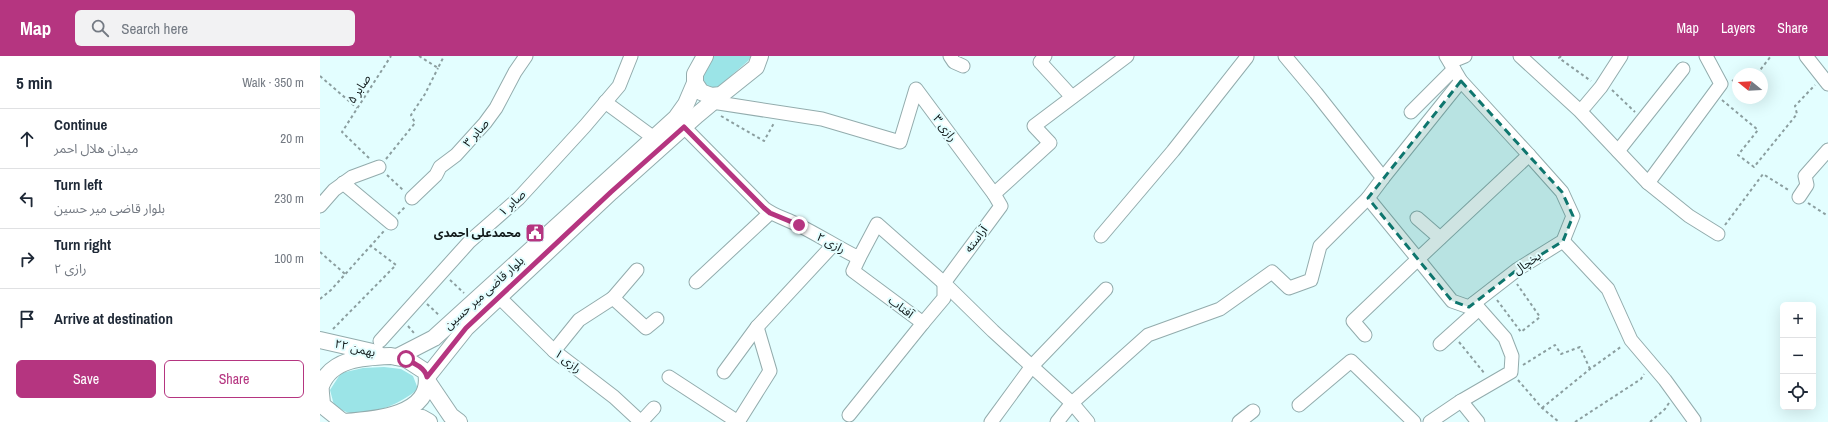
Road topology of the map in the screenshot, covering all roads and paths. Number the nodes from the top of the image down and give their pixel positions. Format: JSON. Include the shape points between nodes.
{"nodes":[{"id":1,"x":391,"y":56,"type":"edge"},
{"id":2,"x":419,"y":56,"type":"edge"},
{"id":3,"x":444,"y":56,"type":"edge"},
{"id":4,"x":526,"y":56,"type":"edge"},
{"id":5,"x":631,"y":56,"type":"edge"},
{"id":6,"x":769,"y":56,"type":"edge"},
{"id":7,"x":950,"y":56,"type":"edge"},
{"id":8,"x":1045,"y":56,"type":"edge"},
{"id":9,"x":1127,"y":56,"type":"edge"},
{"id":10,"x":1247,"y":56,"type":"edge"},
{"id":11,"x":1285,"y":56,"type":"edge"},
{"id":12,"x":1465,"y":56,"type":"edge"},
{"id":13,"x":1520,"y":56,"type":"edge"},
{"id":14,"x":1561,"y":56,"type":"edge"},
{"id":15,"x":1621,"y":56,"type":"edge"},
{"id":16,"x":1706,"y":56,"type":"edge"},
{"id":17,"x":1771,"y":56,"type":"edge"},
{"id":18,"x":1806,"y":56,"type":"edge"},
{"id":19,"x":698,"y":59,"type":"edge"},
{"id":20,"x":758,"y":62,"type":"edge"},
{"id":21,"x":963,"y":66,"type":"dead end"},
{"id":22,"x":1453,"y":67,"type":"edge"},
{"id":23,"x":438,"y":68,"type":"junction"},
{"id":24,"x":1762,"y":68,"type":"edge"},
{"id":25,"x":1683,"y":69,"type":"dead end"},
{"id":26,"x":320,"y":76,"type":"edge"},
{"id":27,"x":1825,"y":80,"type":"edge"},
{"id":28,"x":695,"y":82,"type":"junction"},
{"id":29,"x":1602,"y":85,"type":"junction"},
{"id":30,"x":1714,"y":93,"type":"junction"},
{"id":31,"x":1072,"y":97,"type":"junction"},
{"id":32,"x":713,"y":101,"type":"junction"},
{"id":33,"x":606,"y":102,"type":"junction"},
{"id":34,"x":1585,"y":106,"type":"dead end"},
{"id":35,"x":357,"y":108,"type":"junction"},
{"id":36,"x":779,"y":112,"type":"junction"},
{"id":37,"x":1410,"y":112,"type":"dead end"},
{"id":38,"x":1643,"y":120,"type":"junction"},
{"id":39,"x":684,"y":127,"type":"junction"},
{"id":40,"x":654,"y":138,"type":"junction"},
{"id":41,"x":1828,"y":150,"type":"edge"},
{"id":42,"x":1618,"y":151,"type":"junction"},
{"id":43,"x":1529,"y":155,"type":"junction"},
{"id":44,"x":379,"y":168,"type":"junction"},
{"id":45,"x":1382,"y":178,"type":"junction"},
{"id":46,"x":343,"y":183,"type":"junction"},
{"id":47,"x":1648,"y":183,"type":"junction"},
{"id":48,"x":994,"y":194,"type":"junction"},
{"id":49,"x":1800,"y":197,"type":"junction"},
{"id":50,"x":412,"y":198,"type":"junction"},
{"id":51,"x":1368,"y":198,"type":"junction"},
{"id":52,"x":320,"y":206,"type":"edge"},
{"id":53,"x":770,"y":213,"type":"junction"},
{"id":54,"x":1828,"y":216,"type":"edge"},
{"id":55,"x":1417,"y":218,"type":"dead end"},
{"id":56,"x":391,"y":223,"type":"junction"},
{"id":57,"x":1718,"y":234,"type":"joint"},
{"id":58,"x":1101,"y":236,"type":"dead end"},
{"id":59,"x":1440,"y":238,"type":"junction"},
{"id":60,"x":1563,"y":240,"type":"junction"},
{"id":61,"x":833,"y":245,"type":"junction"},
{"id":62,"x":370,"y":246,"type":"junction"},
{"id":63,"x":320,"y":252,"type":"edge"},
{"id":64,"x":859,"y":258,"type":"junction"},
{"id":65,"x":1418,"y":259,"type":"junction"},
{"id":66,"x":637,"y":270,"type":"dead end"},
{"id":67,"x":441,"y":272,"type":"junction"},
{"id":68,"x":345,"y":274,"type":"junction"},
{"id":69,"x":1511,"y":274,"type":"junction"},
{"id":70,"x":696,"y":282,"type":"dead end"},
{"id":71,"x":944,"y":283,"type":"junction"},
{"id":72,"x":1106,"y":288,"type":"dead end"},
{"id":73,"x":1490,"y":291,"type":"junction"},
{"id":74,"x":419,"y":297,"type":"junction"},
{"id":75,"x":499,"y":297,"type":"junction"},
{"id":76,"x":613,"y":298,"type":"junction"},
{"id":77,"x":320,"y":299,"type":"edge"},
{"id":78,"x":474,"y":302,"type":"junction"},
{"id":79,"x":1476,"y":306,"type":"junction"},
{"id":80,"x":400,"y":317,"type":"junction"},
{"id":81,"x":657,"y":319,"type":"dead end"},
{"id":82,"x":923,"y":323,"type":"junction"},
{"id":83,"x":450,"y":324,"type":"junction"},
{"id":84,"x":756,"y":326,"type":"junction"},
{"id":85,"x":1452,"y":334,"type":"junction"},
{"id":86,"x":1366,"y":336,"type":"dead end"},
{"id":87,"x":380,"y":340,"type":"dead end"},
{"id":88,"x":1631,"y":340,"type":"junction"},
{"id":89,"x":321,"y":341,"type":"edge"},
{"id":90,"x":423,"y":344,"type":"junction"},
{"id":91,"x":1440,"y":344,"type":"dead end"},
{"id":92,"x":554,"y":351,"type":"junction"},
{"id":93,"x":394,"y":357,"type":"junction"},
{"id":94,"x":1650,"y":363,"type":"junction"},
{"id":95,"x":1032,"y":366,"type":"junction"},
{"id":96,"x":1590,"y":369,"type":"junction"},
{"id":97,"x":724,"y":372,"type":"dead end"},
{"id":98,"x":1511,"y":372,"type":"junction"},
{"id":99,"x":669,"y":377,"type":"dead end"},
{"id":100,"x":428,"y":380,"type":"junction"},
{"id":101,"x":1493,"y":383,"type":"junction"},
{"id":102,"x":320,"y":387,"type":"edge"},
{"id":103,"x":1674,"y":393,"type":"junction"},
{"id":104,"x":1461,"y":401,"type":"junction"},
{"id":105,"x":1072,"y":403,"type":"junction"},
{"id":106,"x":1298,"y":405,"type":"dead end"},
{"id":107,"x":321,"y":407,"type":"edge"},
{"id":108,"x":654,"y":408,"type":"dead end"},
{"id":109,"x":1542,"y":408,"type":"junction"},
{"id":110,"x":1253,"y":411,"type":"dead end"},
{"id":111,"x":849,"y":415,"type":"dead end"},
{"id":112,"x":386,"y":418,"type":"edge"},
{"id":113,"x":1694,"y":420,"type":"dead end"},
{"id":114,"x":429,"y":422,"type":"edge"},
{"id":115,"x":459,"y":422,"type":"edge"},
{"id":116,"x":641,"y":422,"type":"edge"},
{"id":117,"x":738,"y":422,"type":"edge"},
{"id":118,"x":991,"y":422,"type":"edge"},
{"id":119,"x":1057,"y":422,"type":"edge"},
{"id":120,"x":1088,"y":422,"type":"edge"},
{"id":121,"x":1239,"y":422,"type":"edge"},
{"id":122,"x":1414,"y":422,"type":"edge"},
{"id":123,"x":1430,"y":422,"type":"edge"},
{"id":124,"x":1478,"y":422,"type":"edge"},
{"id":125,"x":1559,"y":422,"type":"edge"},
{"id":126,"x":1575,"y":422,"type":"edge"},
{"id":127,"x":1650,"y":422,"type":"edge"}],
"edges":[{"from":1,"to":35,"type":"path","name":"صابر ۵"},
{"from":2,"to":23,"type":"path"},
{"from":3,"to":23,"type":"path"},
{"from":4,"to":50,"type":"street","name":"صابر ۳","via":[[485,123]]},
{"from":5,"to":33,"type":"street","name":"صابر ۱","via":[[619,86]]},
{"from":6,"to":20,"type":"main road"},
{"from":7,"to":21,"type":"street","via":[[954,62]]},
{"from":8,"to":31,"type":"street","via":[[1040,62]]},
{"from":9,"to":31,"type":"street"},
{"from":10,"to":58,"type":"street","via":[[1176,147]]},
{"from":11,"to":45,"type":"street"},
{"from":12,"to":22,"type":"street"},
{"from":13,"to":42,"type":"street","via":[[1580,111]]},
{"from":14,"to":29,"type":"path","via":[[1559,58]]},
{"from":15,"to":29,"type":"street"},
{"from":16,"to":30,"type":"street","via":[[1721,84]]},
{"from":17,"to":24,"type":"path"},
{"from":18,"to":27,"type":"street"},
{"from":19,"to":28,"type":"main road","name":"بلوار قاضی میر حسین"},
{"from":20,"to":32,"type":"main road","name":"بلوار قاضی میر حسین"},
{"from":22,"to":37,"type":"street"},
{"from":22,"to":43,"type":"street"},
{"from":22,"to":45,"type":"street"},
{"from":23,"to":44,"type":"path","via":[[411,115],[415,124]]},
{"from":25,"to":38,"type":"street"},
{"from":26,"to":35,"type":"path"},
{"from":27,"to":30,"type":"path","via":[[1795,106],[1797,114],[1754,167],[1738,155],[1758,130]]},
{"from":28,"to":32,"type":"main road","via":[[701,92],[710,96]]},
{"from":28,"to":40,"type":"main road","name":"بلوار قاضی میر حسین","via":[[686,104],[676,118]]},
{"from":29,"to":34,"type":"street"},
{"from":29,"to":38,"type":"path"},
{"from":30,"to":47,"type":"street"},
{"from":31,"to":48,"type":"street","via":[[1034,126],[1050,143]]},
{"from":32,"to":36,"type":"street","name":"رازی ۳"},
{"from":32,"to":36,"type":"path","via":[[764,142]]},
{"from":32,"to":39,"type":"main road","name":"بلوار قاضی میر حسین"},
{"from":33,"to":40,"type":"street"},
{"from":33,"to":67,"type":"street","name":"صابر ۱","via":[[519,198],[470,241]]},
{"from":35,"to":44,"type":"path","name":"صابر ۵","via":[[342,132]]},
{"from":36,"to":48,"type":"street","name":"رازی ۳","via":[[822,119],[900,142],[916,89]]},
{"from":38,"to":42,"type":"street"},
{"from":39,"to":53,"type":"street","name":"رازی ۲"},
{"from":39,"to":75,"type":"main road","name":"بلوار قاضی میر حسین"},
{"from":40,"to":78,"type":"main road","name":"بلوار قاضی میر حسین"},
{"from":41,"to":49,"type":"street","via":[[1805,176],[1807,185]]},
{"from":42,"to":47,"type":"street"},
{"from":43,"to":59,"type":"street"},
{"from":43,"to":60,"type":"street","via":[[1562,192],[1573,216]]},
{"from":44,"to":46,"type":"street","via":[[352,177]]},
{"from":44,"to":50,"type":"path"},
{"from":45,"to":51,"type":"street"},
{"from":46,"to":52,"type":"street"},
{"from":46,"to":56,"type":"street"},
{"from":47,"to":57,"type":"street","via":[[1688,216]]},
{"from":48,"to":71,"type":"street","name":"آراسته","via":[[1001,206]]},
{"from":49,"to":54,"type":"path"},
{"from":49,"to":57,"type":"path","via":[[1763,174]]},
{"from":50,"to":56,"type":"path"},
{"from":51,"to":65,"type":"street"},
{"from":51,"to":105,"type":"street","via":[[1320,246],[1311,280],[1289,288],[1272,272],[1220,309],[1148,334]]},
{"from":53,"to":61,"type":"street","name":"رازی ۲","via":[[799,225]]},
{"from":53,"to":70,"type":"street"},
{"from":55,"to":59,"type":"street"},
{"from":56,"to":62,"type":"path"},
{"from":59,"to":65,"type":"street"},
{"from":60,"to":69,"type":"street","name":"یخچال"},
{"from":60,"to":88,"type":"street","via":[[1608,289]]},
{"from":61,"to":64,"type":"street","name":"رازی ۲"},
{"from":61,"to":84,"type":"street"},
{"from":62,"to":68,"type":"path"},
{"from":62,"to":89,"type":"path","via":[[396,265]]},
{"from":63,"to":68,"type":"path"},
{"from":64,"to":71,"type":"street","name":"رازی ۲","via":[[877,224]]},
{"from":64,"to":82,"type":"street","name":"آفتاب","via":[[853,271]]},
{"from":65,"to":79,"type":"street","via":[[1452,301],[1469,307]]},
{"from":65,"to":86,"type":"street","via":[[1353,321]]},
{"from":66,"to":76,"type":"street"},
{"from":67,"to":74,"type":"street","name":"صابر ۱"},
{"from":67,"to":78,"type":"path"},
{"from":68,"to":77,"type":"path"},
{"from":69,"to":73,"type":"street","name":"یخچال"},
{"from":69,"to":73,"type":"path","via":[[1540,317],[1521,332]]},
{"from":71,"to":82,"type":"street","name":"آفتاب","via":[[944,298]]},
{"from":71,"to":95,"type":"street"},
{"from":72,"to":95,"type":"street"},
{"from":73,"to":79,"type":"street","name":"یخچال"},
{"from":74,"to":80,"type":"street","name":"صابر ۱"},
{"from":74,"to":83,"type":"path"},
{"from":75,"to":92,"type":"street","name":"رازی ۱"},
{"from":75,"to":100,"type":"main road","name":"بلوار قاضی میر حسین","via":[[466,328]]},
{"from":76,"to":81,"type":"street","via":[[646,328]]},
{"from":76,"to":92,"type":"street","via":[[579,320]]},
{"from":78,"to":83,"type":"main road","name":"بلوار قاضی میر حسین"},
{"from":79,"to":85,"type":"street","name":"یخچال"},
{"from":79,"to":98,"type":"street","via":[[1505,338],[1512,356]]},
{"from":80,"to":87,"type":"street","name":"صابر ۱"},
{"from":80,"to":90,"type":"path"},
{"from":82,"to":111,"type":"street"},
{"from":83,"to":90,"type":"main road","name":"بلوار قاضی میر حسین"},
{"from":84,"to":97,"type":"street"},
{"from":84,"to":117,"type":"street","via":[[770,371]]},
{"from":85,"to":91,"type":"street","name":"یخچال"},
{"from":85,"to":101,"type":"path"},
{"from":88,"to":94,"type":"street"},
{"from":88,"to":96,"type":"path"},
{"from":89,"to":93,"type":"main road","name":"۲۲ بهمن"},
{"from":90,"to":93,"type":"main road","name":"بلوار قاضی میر حسین"},
{"from":92,"to":116,"type":"street","name":"رازی ۱","via":[[614,396]]},
{"from":93,"to":100,"type":"main road","via":[[418,365],[426,372]]},
{"from":93,"to":102,"type":"main road","via":[[342,362],[328,374]]},
{"from":94,"to":103,"type":"street"},
{"from":94,"to":126,"type":"path","via":[[1641,379]]},
{"from":95,"to":105,"type":"street"},
{"from":95,"to":118,"type":"street"},
{"from":96,"to":98,"type":"path","via":[[1580,347],[1561,354],[1555,346]]},
{"from":96,"to":109,"type":"path"},
{"from":98,"to":101,"type":"street"},
{"from":98,"to":109,"type":"path"},
{"from":99,"to":117,"type":"street"},
{"from":100,"to":112,"type":"main road","via":[[424,396],[409,408]]},
{"from":100,"to":115,"type":"main road","via":[[451,416]]},
{"from":101,"to":104,"type":"street"},
{"from":102,"to":107,"type":"main road"},
{"from":103,"to":113,"type":"street"},
{"from":103,"to":127,"type":"path","via":[[1666,409]]},
{"from":104,"to":123,"type":"street"},
{"from":104,"to":124,"type":"street"},
{"from":105,"to":119,"type":"street"},
{"from":105,"to":120,"type":"street"},
{"from":106,"to":122,"type":"street","via":[[1351,361]]},
{"from":107,"to":112,"type":"main road","via":[[343,422]]},
{"from":108,"to":116,"type":"street"},
{"from":109,"to":125,"type":"path"},
{"from":110,"to":121,"type":"street"},
{"from":112,"to":114,"type":"main road","via":[[422,418]]}]}
